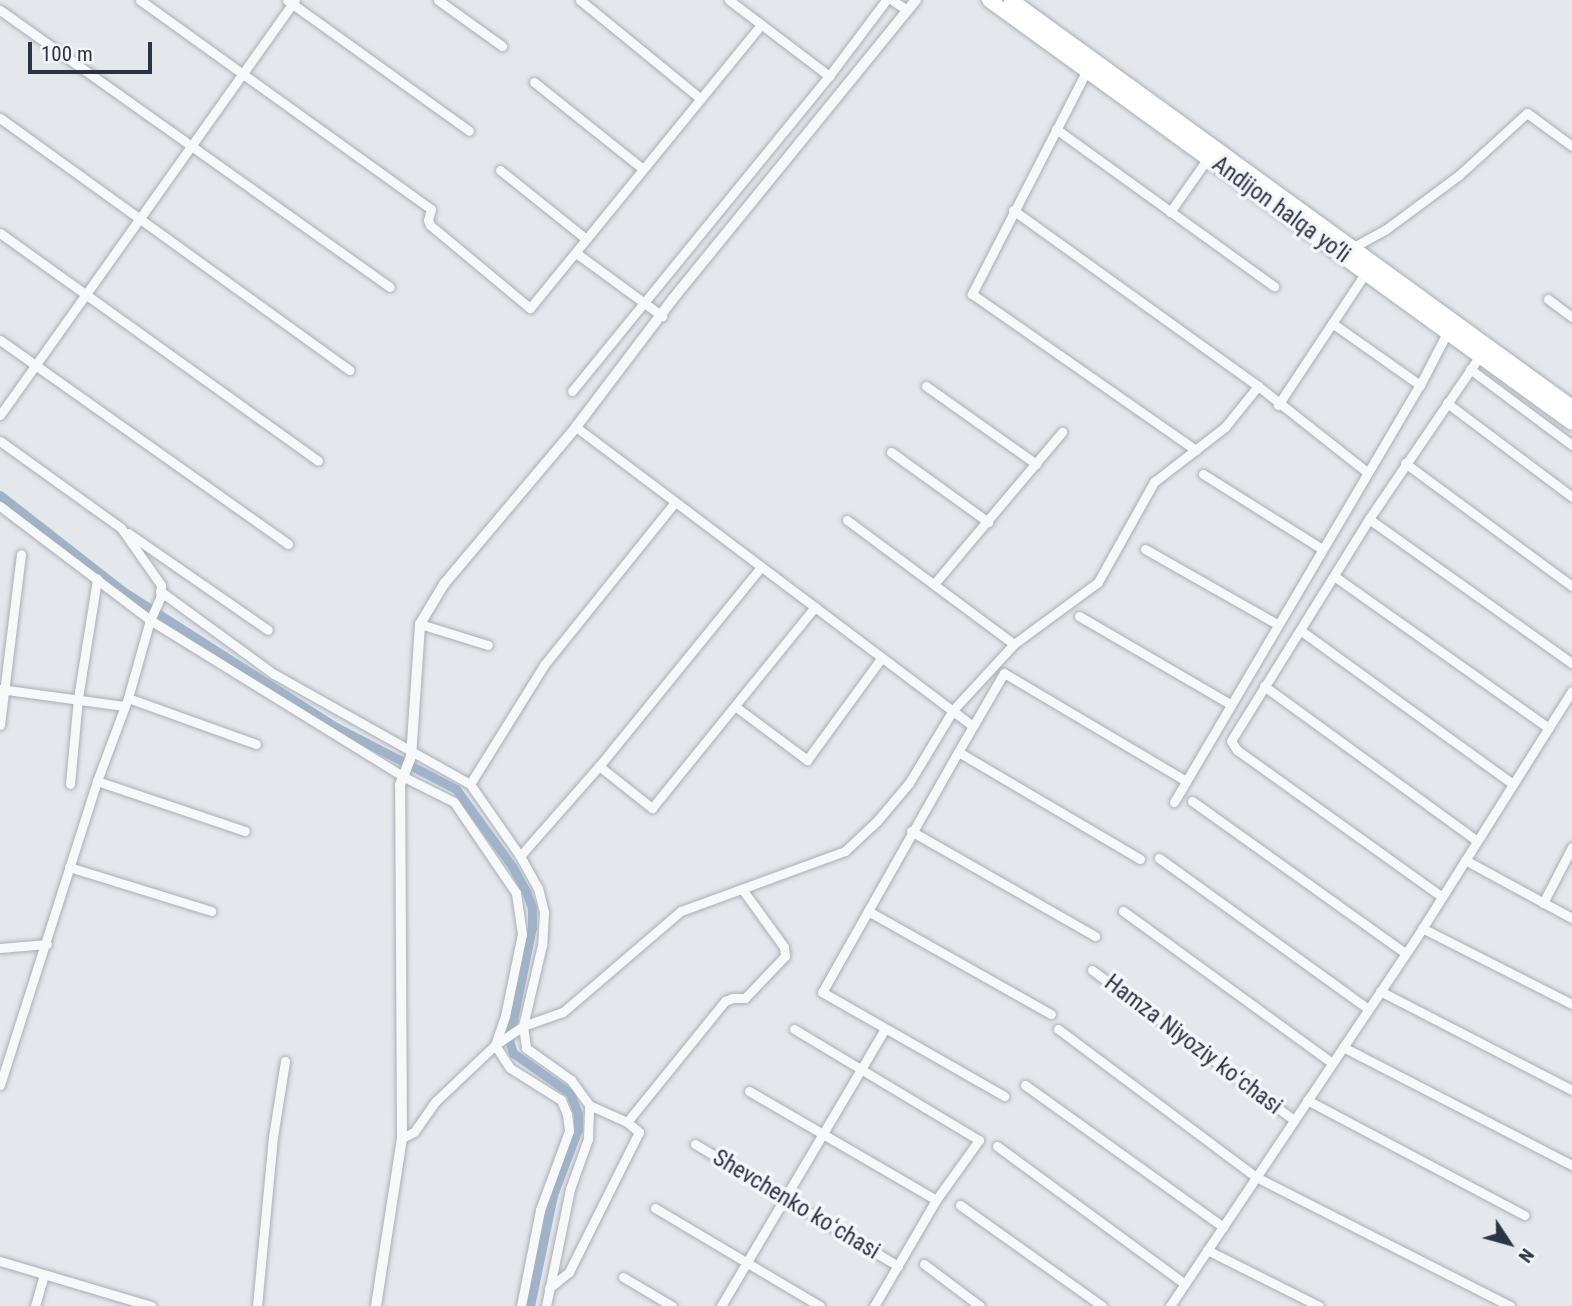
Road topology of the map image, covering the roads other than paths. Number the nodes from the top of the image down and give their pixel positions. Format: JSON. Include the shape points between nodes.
{"nodes":[{"id":1,"x":140,"y":0,"type":"edge"},
{"id":2,"x":438,"y":0,"type":"edge"},
{"id":3,"x":580,"y":0,"type":"edge"},
{"id":4,"x":729,"y":0,"type":"edge"},
{"id":5,"x":886,"y":0,"type":"edge"},
{"id":6,"x":892,"y":0,"type":"edge"},
{"id":7,"x":916,"y":0,"type":"edge"},
{"id":8,"x":989,"y":0,"type":"edge"},
{"id":9,"x":1011,"y":0,"type":"edge"},
{"id":10,"x":292,"y":1,"type":"edge"},
{"id":11,"x":0,"y":10,"type":"edge"},
{"id":12,"x":907,"y":10,"type":"junction"},
{"id":13,"x":761,"y":25,"type":"junction"},
{"id":14,"x":502,"y":46,"type":"dead end"},
{"id":15,"x":1087,"y":70,"type":"junction"},
{"id":16,"x":242,"y":74,"type":"junction"},
{"id":17,"x":829,"y":76,"type":"junction"},
{"id":18,"x":534,"y":82,"type":"dead end"},
{"id":19,"x":701,"y":99,"type":"junction"},
{"id":20,"x":0,"y":118,"type":"edge"},
{"id":21,"x":1056,"y":130,"type":"junction"},
{"id":22,"x":469,"y":131,"type":"dead end"},
{"id":23,"x":191,"y":146,"type":"junction"},
{"id":24,"x":1572,"y":146,"type":"edge"},
{"id":25,"x":1208,"y":158,"type":"junction"},
{"id":26,"x":500,"y":170,"type":"dead end"},
{"id":27,"x":643,"y":170,"type":"junction"},
{"id":28,"x":1013,"y":210,"type":"junction"},
{"id":29,"x":1170,"y":212,"type":"junction"},
{"id":30,"x":139,"y":218,"type":"junction"},
{"id":31,"x":0,"y":233,"type":"edge"},
{"id":32,"x":586,"y":239,"type":"junction"},
{"id":33,"x":1352,"y":248,"type":"junction"},
{"id":34,"x":576,"y":253,"type":"junction"},
{"id":35,"x":1366,"y":272,"type":"junction"},
{"id":36,"x":1274,"y":286,"type":"dead end"},
{"id":37,"x":390,"y":287,"type":"dead end"},
{"id":38,"x":85,"y":294,"type":"junction"},
{"id":39,"x":1548,"y":299,"type":"dead end"},
{"id":40,"x":644,"y":304,"type":"junction"},
{"id":41,"x":662,"y":316,"type":"junction"},
{"id":42,"x":1572,"y":317,"type":"edge"},
{"id":43,"x":1332,"y":323,"type":"junction"},
{"id":44,"x":1447,"y":333,"type":"junction"},
{"id":45,"x":0,"y":340,"type":"edge"},
{"id":46,"x":1475,"y":363,"type":"junction"},
{"id":47,"x":36,"y":365,"type":"junction"},
{"id":48,"x":350,"y":370,"type":"dead end"},
{"id":49,"x":1420,"y":385,"type":"junction"},
{"id":50,"x":926,"y":386,"type":"dead end"},
{"id":51,"x":1258,"y":386,"type":"junction"},
{"id":52,"x":572,"y":391,"type":"dead end"},
{"id":53,"x":1447,"y":403,"type":"junction"},
{"id":54,"x":1278,"y":405,"type":"junction"},
{"id":55,"x":1572,"y":407,"type":"edge"},
{"id":56,"x":0,"y":415,"type":"edge"},
{"id":57,"x":1572,"y":423,"type":"edge"},
{"id":58,"x":576,"y":427,"type":"junction"},
{"id":59,"x":1062,"y":432,"type":"dead end"},
{"id":60,"x":0,"y":441,"type":"edge"},
{"id":61,"x":1572,"y":445,"type":"edge"},
{"id":62,"x":1196,"y":450,"type":"junction"},
{"id":63,"x":891,"y":452,"type":"dead end"},
{"id":64,"x":318,"y":461,"type":"dead end"},
{"id":65,"x":1405,"y":463,"type":"junction"},
{"id":66,"x":1036,"y":464,"type":"junction"},
{"id":67,"x":1367,"y":472,"type":"junction"},
{"id":68,"x":1203,"y":474,"type":"dead end"},
{"id":69,"x":1572,"y":497,"type":"edge"},
{"id":70,"x":676,"y":502,"type":"junction"},
{"id":71,"x":0,"y":506,"type":"edge"},
{"id":72,"x":1369,"y":519,"type":"junction"},
{"id":73,"x":847,"y":520,"type":"dead end"},
{"id":74,"x":988,"y":522,"type":"junction"},
{"id":75,"x":121,"y":528,"type":"junction"},
{"id":76,"x":288,"y":544,"type":"dead end"},
{"id":77,"x":1145,"y":549,"type":"dead end"},
{"id":78,"x":1322,"y":549,"type":"junction"},
{"id":79,"x":21,"y":554,"type":"dead end"},
{"id":80,"x":761,"y":567,"type":"junction"},
{"id":81,"x":1334,"y":576,"type":"junction"},
{"id":82,"x":97,"y":579,"type":"junction"},
{"id":83,"x":934,"y":584,"type":"junction"},
{"id":84,"x":1572,"y":586,"type":"edge"},
{"id":85,"x":160,"y":595,"type":"junction"},
{"id":86,"x":815,"y":607,"type":"junction"},
{"id":87,"x":1080,"y":617,"type":"dead end"},
{"id":88,"x":150,"y":618,"type":"junction"},
{"id":89,"x":420,"y":624,"type":"junction"},
{"id":90,"x":1277,"y":624,"type":"junction"},
{"id":91,"x":268,"y":630,"type":"dead end"},
{"id":92,"x":1300,"y":630,"type":"junction"},
{"id":93,"x":1014,"y":644,"type":"junction"},
{"id":94,"x":488,"y":645,"type":"dead end"},
{"id":95,"x":882,"y":657,"type":"junction"},
{"id":96,"x":1572,"y":663,"type":"edge"},
{"id":97,"x":1264,"y":686,"type":"junction"},
{"id":98,"x":2,"y":689,"type":"edge"},
{"id":99,"x":1572,"y":691,"type":"edge"},
{"id":100,"x":78,"y":698,"type":"junction"},
{"id":101,"x":126,"y":702,"type":"junction"},
{"id":102,"x":1230,"y":704,"type":"junction"},
{"id":103,"x":736,"y":707,"type":"junction"},
{"id":104,"x":953,"y":710,"type":"junction"},
{"id":105,"x":0,"y":725,"type":"edge"},
{"id":106,"x":973,"y":726,"type":"junction"},
{"id":107,"x":1549,"y":728,"type":"junction"},
{"id":108,"x":256,"y":744,"type":"dead end"},
{"id":109,"x":958,"y":752,"type":"junction"},
{"id":110,"x":411,"y":753,"type":"junction"},
{"id":111,"x":599,"y":766,"type":"junction"},
{"id":112,"x":405,"y":775,"type":"junction"},
{"id":113,"x":97,"y":781,"type":"junction"},
{"id":114,"x":1186,"y":781,"type":"junction"},
{"id":115,"x":70,"y":784,"type":"dead end"},
{"id":116,"x":1513,"y":784,"type":"junction"},
{"id":117,"x":470,"y":785,"type":"junction"},
{"id":118,"x":1174,"y":802,"type":"dead end"},
{"id":119,"x":1192,"y":802,"type":"dead end"},
{"id":120,"x":245,"y":831,"type":"dead end"},
{"id":121,"x":911,"y":831,"type":"junction"},
{"id":122,"x":1477,"y":841,"type":"junction"},
{"id":123,"x":1572,"y":847,"type":"edge"},
{"id":124,"x":520,"y":856,"type":"junction"},
{"id":125,"x":1159,"y":858,"type":"dead end"},
{"id":126,"x":1140,"y":859,"type":"dead end"},
{"id":127,"x":1465,"y":860,"type":"junction"},
{"id":128,"x":69,"y":867,"type":"junction"},
{"id":129,"x":742,"y":889,"type":"junction"},
{"id":130,"x":1442,"y":897,"type":"junction"},
{"id":131,"x":1543,"y":903,"type":"junction"},
{"id":132,"x":211,"y":911,"type":"dead end"},
{"id":133,"x":868,"y":911,"type":"junction"},
{"id":134,"x":1123,"y":911,"type":"dead end"},
{"id":135,"x":1572,"y":918,"type":"edge"},
{"id":136,"x":1422,"y":928,"type":"junction"},
{"id":137,"x":1095,"y":936,"type":"dead end"},
{"id":138,"x":47,"y":944,"type":"junction"},
{"id":139,"x":0,"y":948,"type":"edge"},
{"id":140,"x":1405,"y":953,"type":"junction"},
{"id":141,"x":1091,"y":970,"type":"dead end"},
{"id":142,"x":1380,"y":991,"type":"junction"},
{"id":143,"x":1572,"y":1004,"type":"edge"},
{"id":144,"x":1368,"y":1009,"type":"junction"},
{"id":145,"x":1051,"y":1014,"type":"dead end"},
{"id":146,"x":523,"y":1026,"type":"junction"},
{"id":147,"x":1058,"y":1028,"type":"dead end"},
{"id":148,"x":794,"y":1029,"type":"dead end"},
{"id":149,"x":885,"y":1029,"type":"junction"},
{"id":150,"x":498,"y":1042,"type":"junction"},
{"id":151,"x":1343,"y":1047,"type":"junction"},
{"id":152,"x":285,"y":1061,"type":"dead end"},
{"id":153,"x":1332,"y":1063,"type":"junction"},
{"id":154,"x":862,"y":1069,"type":"junction"},
{"id":155,"x":1025,"y":1084,"type":"dead end"},
{"id":156,"x":0,"y":1085,"type":"edge"},
{"id":157,"x":1572,"y":1090,"type":"edge"},
{"id":158,"x":749,"y":1091,"type":"dead end"},
{"id":159,"x":1004,"y":1096,"type":"dead end"},
{"id":160,"x":1307,"y":1100,"type":"junction"},
{"id":161,"x":589,"y":1105,"type":"junction"},
{"id":162,"x":1294,"y":1120,"type":"junction"},
{"id":163,"x":627,"y":1122,"type":"junction"},
{"id":164,"x":824,"y":1134,"type":"junction"},
{"id":165,"x":402,"y":1138,"type":"junction"},
{"id":166,"x":695,"y":1144,"type":"dead end"},
{"id":167,"x":997,"y":1146,"type":"dead end"},
{"id":168,"x":1572,"y":1165,"type":"edge"},
{"id":169,"x":1256,"y":1177,"type":"junction"},
{"id":170,"x":785,"y":1200,"type":"junction"},
{"id":171,"x":936,"y":1200,"type":"junction"},
{"id":172,"x":960,"y":1205,"type":"dead end"},
{"id":173,"x":655,"y":1208,"type":"dead end"},
{"id":174,"x":1524,"y":1215,"type":"dead end"},
{"id":175,"x":1223,"y":1227,"type":"junction"},
{"id":176,"x":1208,"y":1250,"type":"junction"},
{"id":177,"x":0,"y":1261,"type":"edge"},
{"id":178,"x":747,"y":1262,"type":"junction"},
{"id":179,"x":924,"y":1264,"type":"dead end"},
{"id":180,"x":898,"y":1266,"type":"junction"},
{"id":181,"x":44,"y":1275,"type":"junction"},
{"id":182,"x":623,"y":1277,"type":"dead end"},
{"id":183,"x":1185,"y":1284,"type":"junction"},
{"id":184,"x":549,"y":1288,"type":"junction"},
{"id":185,"x":35,"y":1306,"type":"edge"},
{"id":186,"x":151,"y":1306,"type":"edge"},
{"id":187,"x":257,"y":1306,"type":"edge"},
{"id":188,"x":376,"y":1306,"type":"edge"},
{"id":189,"x":521,"y":1306,"type":"edge"},
{"id":190,"x":546,"y":1306,"type":"edge"},
{"id":191,"x":672,"y":1306,"type":"edge"},
{"id":192,"x":722,"y":1306,"type":"edge"},
{"id":193,"x":820,"y":1306,"type":"edge"},
{"id":194,"x":874,"y":1306,"type":"edge"},
{"id":195,"x":980,"y":1306,"type":"edge"},
{"id":196,"x":1102,"y":1306,"type":"edge"},
{"id":197,"x":1170,"y":1306,"type":"edge"},
{"id":198,"x":1319,"y":1306,"type":"edge"},
{"id":199,"x":1510,"y":1306,"type":"edge"}],
"edges":[{"from":1,"to":16,"type":"street"},
{"from":2,"to":14,"type":"street"},
{"from":3,"to":19,"type":"street"},
{"from":4,"to":13,"type":"street"},
{"from":5,"to":17,"type":"street"},
{"from":6,"to":12,"type":"street"},
{"from":7,"to":12,"type":"street"},
{"from":8,"to":15,"type":"highway","name":"Andijon halqa yo‘li"},
{"from":9,"to":33,"type":"highway","name":"Andijon halqa yo‘li"},
{"from":10,"to":16,"type":"street"},
{"from":10,"to":22,"type":"street"},
{"from":11,"to":23,"type":"street"},
{"from":12,"to":41,"type":"street"},
{"from":13,"to":17,"type":"street"},
{"from":13,"to":19,"type":"street"},
{"from":15,"to":21,"type":"street"},
{"from":15,"to":25,"type":"highway","name":"Andijon halqa yo‘li"},
{"from":16,"to":23,"type":"street"},
{"from":16,"to":34,"type":"street","via":[[431,209],[430,225],[530,308]]},
{"from":17,"to":40,"type":"street"},
{"from":18,"to":27,"type":"street"},
{"from":19,"to":27,"type":"street"},
{"from":20,"to":30,"type":"street"},
{"from":21,"to":28,"type":"street"},
{"from":21,"to":29,"type":"street"},
{"from":23,"to":30,"type":"street"},
{"from":23,"to":37,"type":"street"},
{"from":24,"to":33,"type":"street","via":[[1527,113],[1459,175],[1385,230]]},
{"from":25,"to":29,"type":"street"},
{"from":25,"to":35,"type":"highway","name":"Andijon halqa yo‘li"},
{"from":26,"to":32,"type":"street"},
{"from":27,"to":32,"type":"street"},
{"from":28,"to":51,"type":"street"},
{"from":28,"to":62,"type":"street","via":[[972,294]]},
{"from":29,"to":36,"type":"street"},
{"from":30,"to":38,"type":"street"},
{"from":30,"to":48,"type":"street"},
{"from":31,"to":38,"type":"street"},
{"from":32,"to":34,"type":"street"},
{"from":33,"to":55,"type":"highway","name":"Andijon halqa yo‘li"},
{"from":34,"to":40,"type":"street"},
{"from":35,"to":43,"type":"street"},
{"from":35,"to":44,"type":"highway","name":"Andijon halqa yo‘li"},
{"from":38,"to":47,"type":"street"},
{"from":38,"to":64,"type":"street"},
{"from":39,"to":42,"type":"street"},
{"from":40,"to":41,"type":"street"},
{"from":40,"to":52,"type":"street"},
{"from":41,"to":58,"type":"street"},
{"from":43,"to":49,"type":"street"},
{"from":43,"to":54,"type":"street"},
{"from":44,"to":46,"type":"highway","name":"Andijon halqa yo‘li"},
{"from":44,"to":49,"type":"street"},
{"from":45,"to":47,"type":"street"},
{"from":46,"to":53,"type":"street"},
{"from":46,"to":57,"type":"highway","name":"Andijon halqa yo‘li"},
{"from":46,"to":61,"type":"street"},
{"from":47,"to":56,"type":"street"},
{"from":47,"to":76,"type":"street"},
{"from":49,"to":67,"type":"street"},
{"from":50,"to":66,"type":"street"},
{"from":51,"to":54,"type":"street"},
{"from":51,"to":62,"type":"street","via":[[1225,427]]},
{"from":53,"to":65,"type":"street"},
{"from":53,"to":69,"type":"street"},
{"from":54,"to":67,"type":"street"},
{"from":58,"to":70,"type":"street"},
{"from":58,"to":89,"type":"street","via":[[444,584]]},
{"from":59,"to":66,"type":"street"},
{"from":60,"to":75,"type":"street"},
{"from":62,"to":93,"type":"street","via":[[1154,482],[1097,582]]},
{"from":63,"to":74,"type":"street"},
{"from":65,"to":72,"type":"street"},
{"from":65,"to":84,"type":"street"},
{"from":66,"to":74,"type":"street"},
{"from":67,"to":78,"type":"street"},
{"from":68,"to":78,"type":"street"},
{"from":70,"to":80,"type":"street"},
{"from":70,"to":117,"type":"street","via":[[544,665]]},
{"from":71,"to":82,"type":"street"},
{"from":72,"to":81,"type":"street"},
{"from":72,"to":96,"type":"street"},
{"from":73,"to":83,"type":"street"},
{"from":74,"to":83,"type":"street"},
{"from":75,"to":85,"type":"street","via":[[161,585]]},
{"from":75,"to":91,"type":"street"},
{"from":77,"to":90,"type":"street"},
{"from":78,"to":90,"type":"street"},
{"from":79,"to":98,"type":"street"},
{"from":80,"to":86,"type":"street"},
{"from":80,"to":111,"type":"street"},
{"from":81,"to":92,"type":"street"},
{"from":81,"to":107,"type":"street"},
{"from":82,"to":88,"type":"street"},
{"from":82,"to":100,"type":"street"},
{"from":83,"to":93,"type":"street"},
{"from":85,"to":88,"type":"street"},
{"from":85,"to":110,"type":"street","via":[[274,674]]},
{"from":86,"to":95,"type":"street"},
{"from":86,"to":103,"type":"street"},
{"from":87,"to":102,"type":"street"},
{"from":88,"to":101,"type":"street"},
{"from":88,"to":112,"type":"street"},
{"from":89,"to":94,"type":"street"},
{"from":89,"to":110,"type":"street"},
{"from":90,"to":102,"type":"street"},
{"from":92,"to":97,"type":"street"},
{"from":92,"to":116,"type":"street"},
{"from":93,"to":104,"type":"street"},
{"from":95,"to":103,"type":"street","via":[[807,760]]},
{"from":95,"to":104,"type":"street"},
{"from":97,"to":122,"type":"street"},
{"from":97,"to":130,"type":"street","via":[[1231,737],[1237,750]]},
{"from":98,"to":100,"type":"street"},
{"from":98,"to":105,"type":"street"},
{"from":99,"to":107,"type":"street"},
{"from":100,"to":101,"type":"street"},
{"from":100,"to":115,"type":"street"},
{"from":101,"to":108,"type":"street"},
{"from":101,"to":113,"type":"street"},
{"from":102,"to":114,"type":"street"},
{"from":103,"to":111,"type":"street","via":[[652,808]]},
{"from":104,"to":106,"type":"street"},
{"from":104,"to":129,"type":"street","via":[[909,783],[845,851]]},
{"from":106,"to":109,"type":"street"},
{"from":106,"to":114,"type":"street","via":[[1004,673]]},
{"from":107,"to":116,"type":"street"},
{"from":109,"to":121,"type":"street"},
{"from":109,"to":126,"type":"street"},
{"from":110,"to":112,"type":"street"},
{"from":110,"to":117,"type":"street"},
{"from":111,"to":124,"type":"street"},
{"from":112,"to":150,"type":"street","via":[[454,802],[516,893],[522,934]]},
{"from":112,"to":165,"type":"street","via":[[400,785],[399,847]]},
{"from":113,"to":120,"type":"street"},
{"from":113,"to":128,"type":"street"},
{"from":114,"to":118,"type":"street"},
{"from":116,"to":122,"type":"street"},
{"from":117,"to":124,"type":"street"},
{"from":119,"to":140,"type":"street"},
{"from":121,"to":133,"type":"street"},
{"from":121,"to":137,"type":"street"},
{"from":122,"to":127,"type":"street"},
{"from":123,"to":131,"type":"street"},
{"from":124,"to":146,"type":"street","via":[[538,888],[544,912],[542,945]]},
{"from":125,"to":144,"type":"street"},
{"from":127,"to":130,"type":"street"},
{"from":127,"to":131,"type":"street"},
{"from":128,"to":132,"type":"street"},
{"from":128,"to":138,"type":"street"},
{"from":129,"to":146,"type":"street","via":[[681,911],[563,1013]]},
{"from":129,"to":163,"type":"street","via":[[784,947],[785,956],[745,998],[725,1001]]},
{"from":130,"to":136,"type":"street"},
{"from":131,"to":135,"type":"street"},
{"from":133,"to":145,"type":"street"},
{"from":133,"to":149,"type":"street","via":[[822,992]]},
{"from":134,"to":153,"type":"street"},
{"from":136,"to":140,"type":"street"},
{"from":136,"to":143,"type":"street"},
{"from":138,"to":139,"type":"street"},
{"from":138,"to":156,"type":"street"},
{"from":140,"to":142,"type":"street"},
{"from":141,"to":162,"type":"street","name":"Hamza Niyoziy koʻchasi"},
{"from":142,"to":144,"type":"street"},
{"from":142,"to":157,"type":"street"},
{"from":144,"to":151,"type":"street"},
{"from":146,"to":150,"type":"street"},
{"from":146,"to":161,"type":"street","via":[[526,1048],[571,1080]]},
{"from":147,"to":169,"type":"street"},
{"from":148,"to":154,"type":"street"},
{"from":149,"to":154,"type":"street"},
{"from":149,"to":159,"type":"street"},
{"from":150,"to":165,"type":"street","via":[[436,1101],[414,1132]]},
{"from":150,"to":189,"type":"street","via":[[510,1068],[561,1100],[569,1131],[540,1210]]},
{"from":151,"to":153,"type":"street"},
{"from":151,"to":168,"type":"street"},
{"from":152,"to":187,"type":"street"},
{"from":153,"to":160,"type":"street"},
{"from":154,"to":164,"type":"street"},
{"from":154,"to":171,"type":"street","via":[[979,1140]]},
{"from":155,"to":175,"type":"street"},
{"from":158,"to":164,"type":"street"},
{"from":160,"to":162,"type":"street"},
{"from":160,"to":174,"type":"street"},
{"from":161,"to":163,"type":"street"},
{"from":161,"to":184,"type":"street","via":[[588,1139],[569,1189]]},
{"from":162,"to":169,"type":"street"},
{"from":163,"to":184,"type":"street","via":[[639,1132],[569,1272]]},
{"from":164,"to":170,"type":"street"},
{"from":164,"to":171,"type":"street"},
{"from":165,"to":188,"type":"street"},
{"from":166,"to":170,"type":"street","name":"Shevchenko koʻchasi"},
{"from":167,"to":183,"type":"street"},
{"from":169,"to":175,"type":"street"},
{"from":169,"to":199,"type":"street"},
{"from":170,"to":178,"type":"street"},
{"from":170,"to":180,"type":"street","name":"Shevchenko koʻchasi"},
{"from":171,"to":180,"type":"street"},
{"from":172,"to":196,"type":"street"},
{"from":173,"to":178,"type":"street"},
{"from":175,"to":176,"type":"street"},
{"from":176,"to":183,"type":"street"},
{"from":176,"to":198,"type":"street"},
{"from":177,"to":181,"type":"street"},
{"from":178,"to":192,"type":"street"},
{"from":178,"to":193,"type":"street"},
{"from":179,"to":195,"type":"street"},
{"from":180,"to":194,"type":"street"},
{"from":181,"to":185,"type":"street"},
{"from":181,"to":186,"type":"street"},
{"from":182,"to":191,"type":"street"},
{"from":183,"to":197,"type":"street"},
{"from":184,"to":190,"type":"street"}]}
